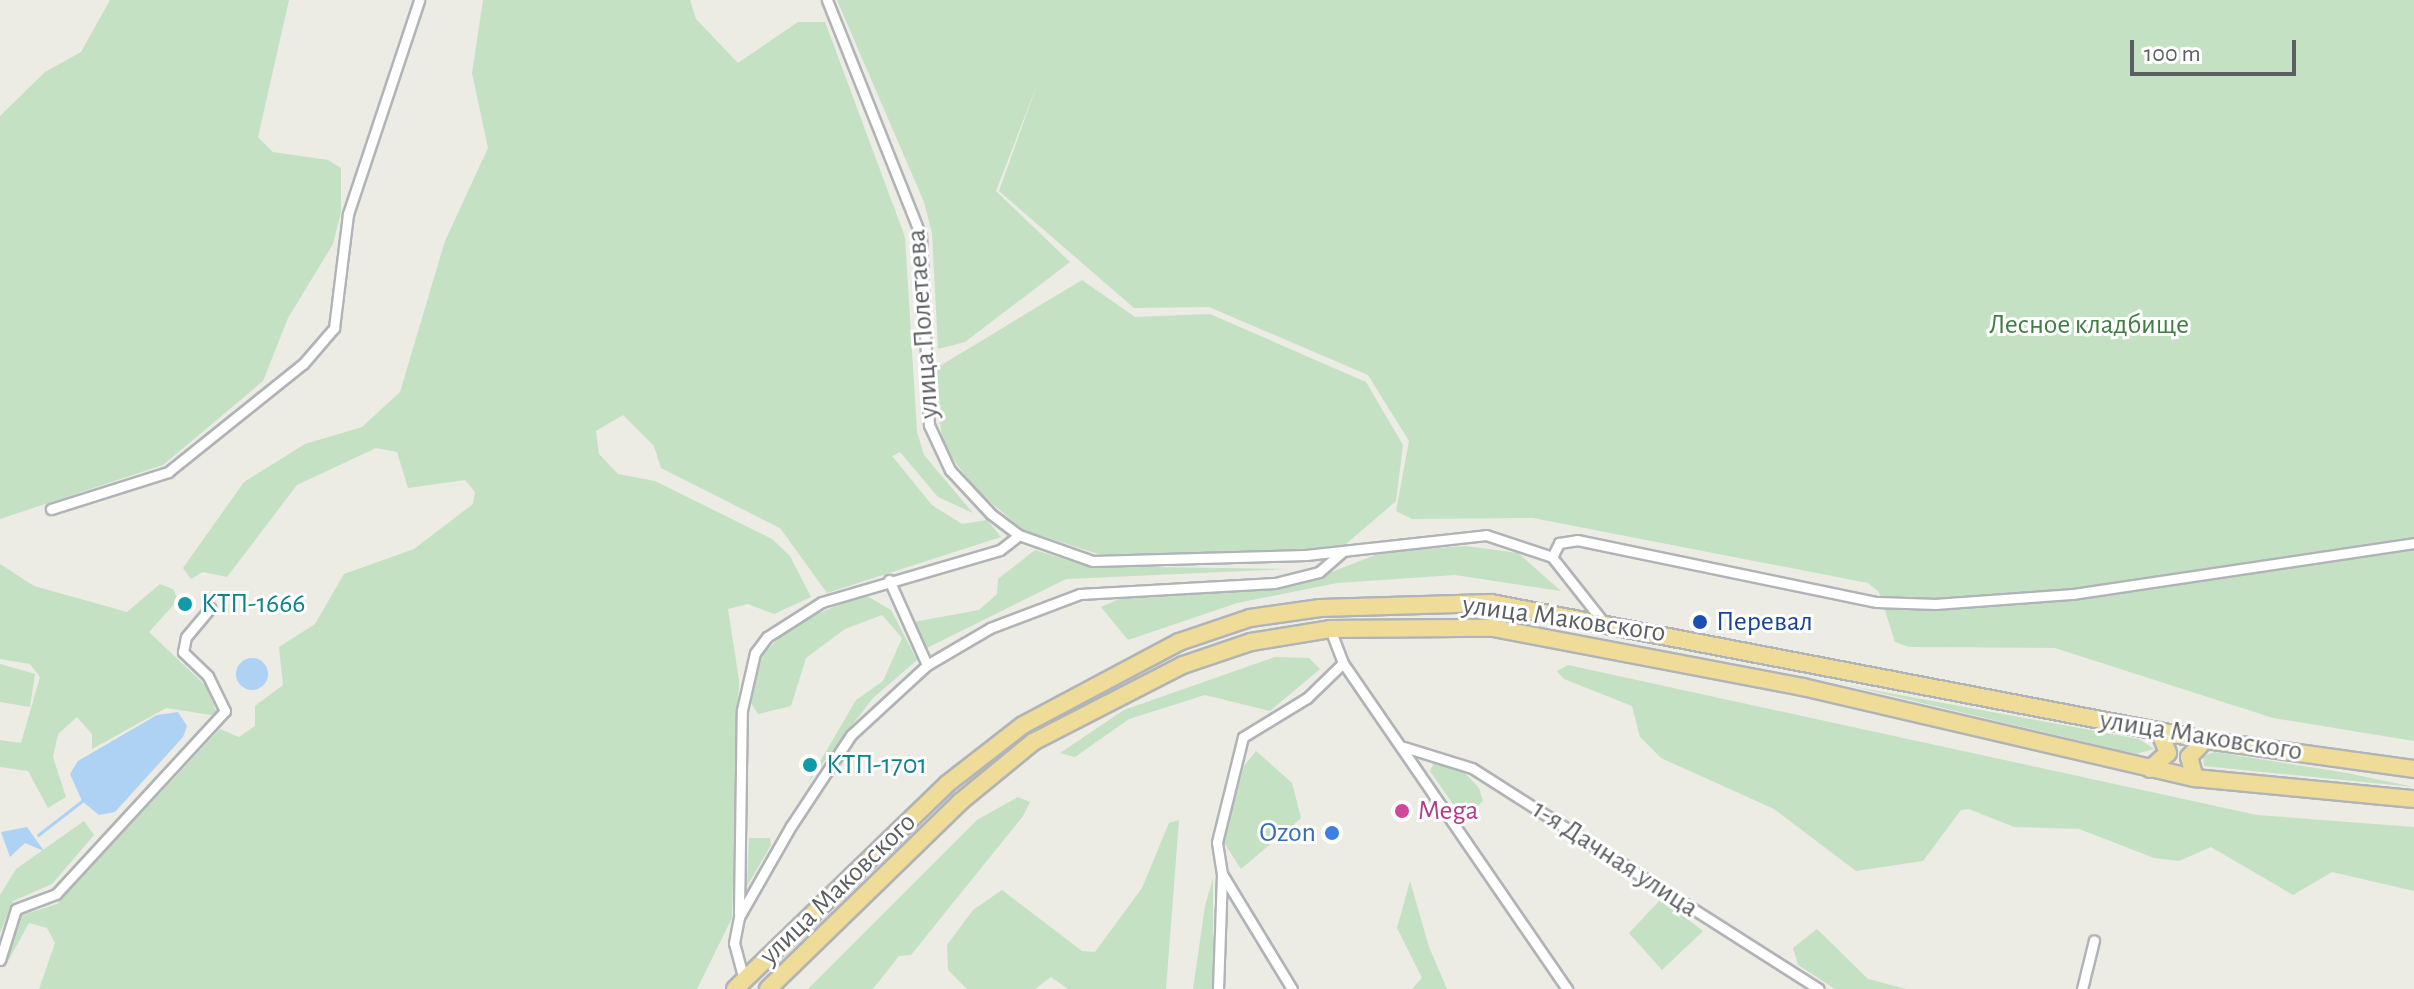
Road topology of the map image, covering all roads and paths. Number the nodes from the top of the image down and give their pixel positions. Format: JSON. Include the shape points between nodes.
{"nodes":[{"id":1,"x":419,"y":0,"type":"edge"},
{"id":2,"x":827,"y":0,"type":"edge"},
{"id":3,"x":51,"y":509,"type":"dead end"},
{"id":4,"x":1019,"y":535,"type":"junction"},
{"id":5,"x":2414,"y":543,"type":"edge"},
{"id":6,"x":1342,"y":552,"type":"junction"},
{"id":7,"x":1552,"y":557,"type":"junction"},
{"id":8,"x":889,"y":580,"type":"junction"},
{"id":9,"x":210,"y":608,"type":"dead end"},
{"id":10,"x":1605,"y":624,"type":"junction"},
{"id":11,"x":1330,"y":629,"type":"junction"},
{"id":12,"x":1343,"y":663,"type":"junction"},
{"id":13,"x":927,"y":665,"type":"junction"},
{"id":14,"x":2159,"y":731,"type":"junction"},
{"id":15,"x":2205,"y":740,"type":"junction"},
{"id":16,"x":1404,"y":747,"type":"junction"},
{"id":17,"x":2150,"y":769,"type":"junction"},
{"id":18,"x":2414,"y":769,"type":"edge"},
{"id":19,"x":2195,"y":778,"type":"junction"},
{"id":20,"x":2414,"y":799,"type":"edge"},
{"id":21,"x":1222,"y":874,"type":"junction"},
{"id":22,"x":739,"y":917,"type":"junction"},
{"id":23,"x":2094,"y":940,"type":"dead end"},
{"id":24,"x":0,"y":960,"type":"edge"},
{"id":25,"x":739,"y":984,"type":"edge"},
{"id":26,"x":768,"y":989,"type":"edge"},
{"id":27,"x":1218,"y":989,"type":"edge"},
{"id":28,"x":1292,"y":989,"type":"edge"},
{"id":29,"x":1567,"y":989,"type":"edge"},
{"id":30,"x":1819,"y":989,"type":"edge"},
{"id":31,"x":2082,"y":989,"type":"edge"}],
"edges":[{"from":1,"to":3,"type":"street","via":[[348,214],[334,328],[303,364],[168,472]]},
{"from":2,"to":4,"type":"street","name":"улица Полетаева","via":[[921,236],[929,425],[936,449],[960,485]]},
{"from":4,"to":6,"type":"street","via":[[1093,561]]},
{"from":4,"to":8,"type":"street","via":[[1000,550]]},
{"from":5,"to":7,"type":"street","via":[[2073,594],[1936,604],[1877,602],[1577,540],[1559,543]]},
{"from":6,"to":7,"type":"street","via":[[1486,535]]},
{"from":6,"to":13,"type":"street","via":[[1319,572],[1275,583],[1080,594],[990,628]]},
{"from":7,"to":10,"type":"street"},
{"from":8,"to":13,"type":"street"},
{"from":8,"to":22,"type":"street","via":[[782,623],[755,653],[742,710]]},
{"from":9,"to":24,"type":"street","via":[[186,637],[183,652],[208,676],[225,711],[56,894],[16,909]]},
{"from":10,"to":14,"type":"highway","name":"улица Маковского"},
{"from":10,"to":25,"type":"highway","name":"улица Маковского","via":[[1491,603],[1402,602],[1250,618],[1179,642],[1082,688],[959,774]]},
{"from":11,"to":12,"type":"street"},
{"from":11,"to":17,"type":"highway","name":"улица Маковского","via":[[1493,628],[1601,647]]},
{"from":11,"to":26,"type":"highway","name":"улица Маковского","via":[[1251,642],[1183,665],[1033,742],[960,802]]},
{"from":12,"to":16,"type":"street"},
{"from":12,"to":21,"type":"street","via":[[1307,698],[1243,737],[1217,842]]},
{"from":13,"to":22,"type":"street","via":[[851,735]]},
{"from":14,"to":15,"type":"highway","name":"улица Маковского"},
{"from":14,"to":17,"type":"highway","via":[[2168,753]]},
{"from":15,"to":18,"type":"highway","name":"улица Маковского"},
{"from":15,"to":19,"type":"highway","via":[[2189,757]]},
{"from":16,"to":29,"type":"street"},
{"from":16,"to":30,"type":"street","name":"1-я Дачная улица","via":[[1472,768]]},
{"from":17,"to":19,"type":"highway","name":"улица Маковского"},
{"from":19,"to":20,"type":"highway","name":"улица Маковского"},
{"from":21,"to":27,"type":"street"},
{"from":21,"to":28,"type":"street"},
{"from":22,"to":25,"type":"street","via":[[734,943]]},
{"from":23,"to":31,"type":"street"}]}
